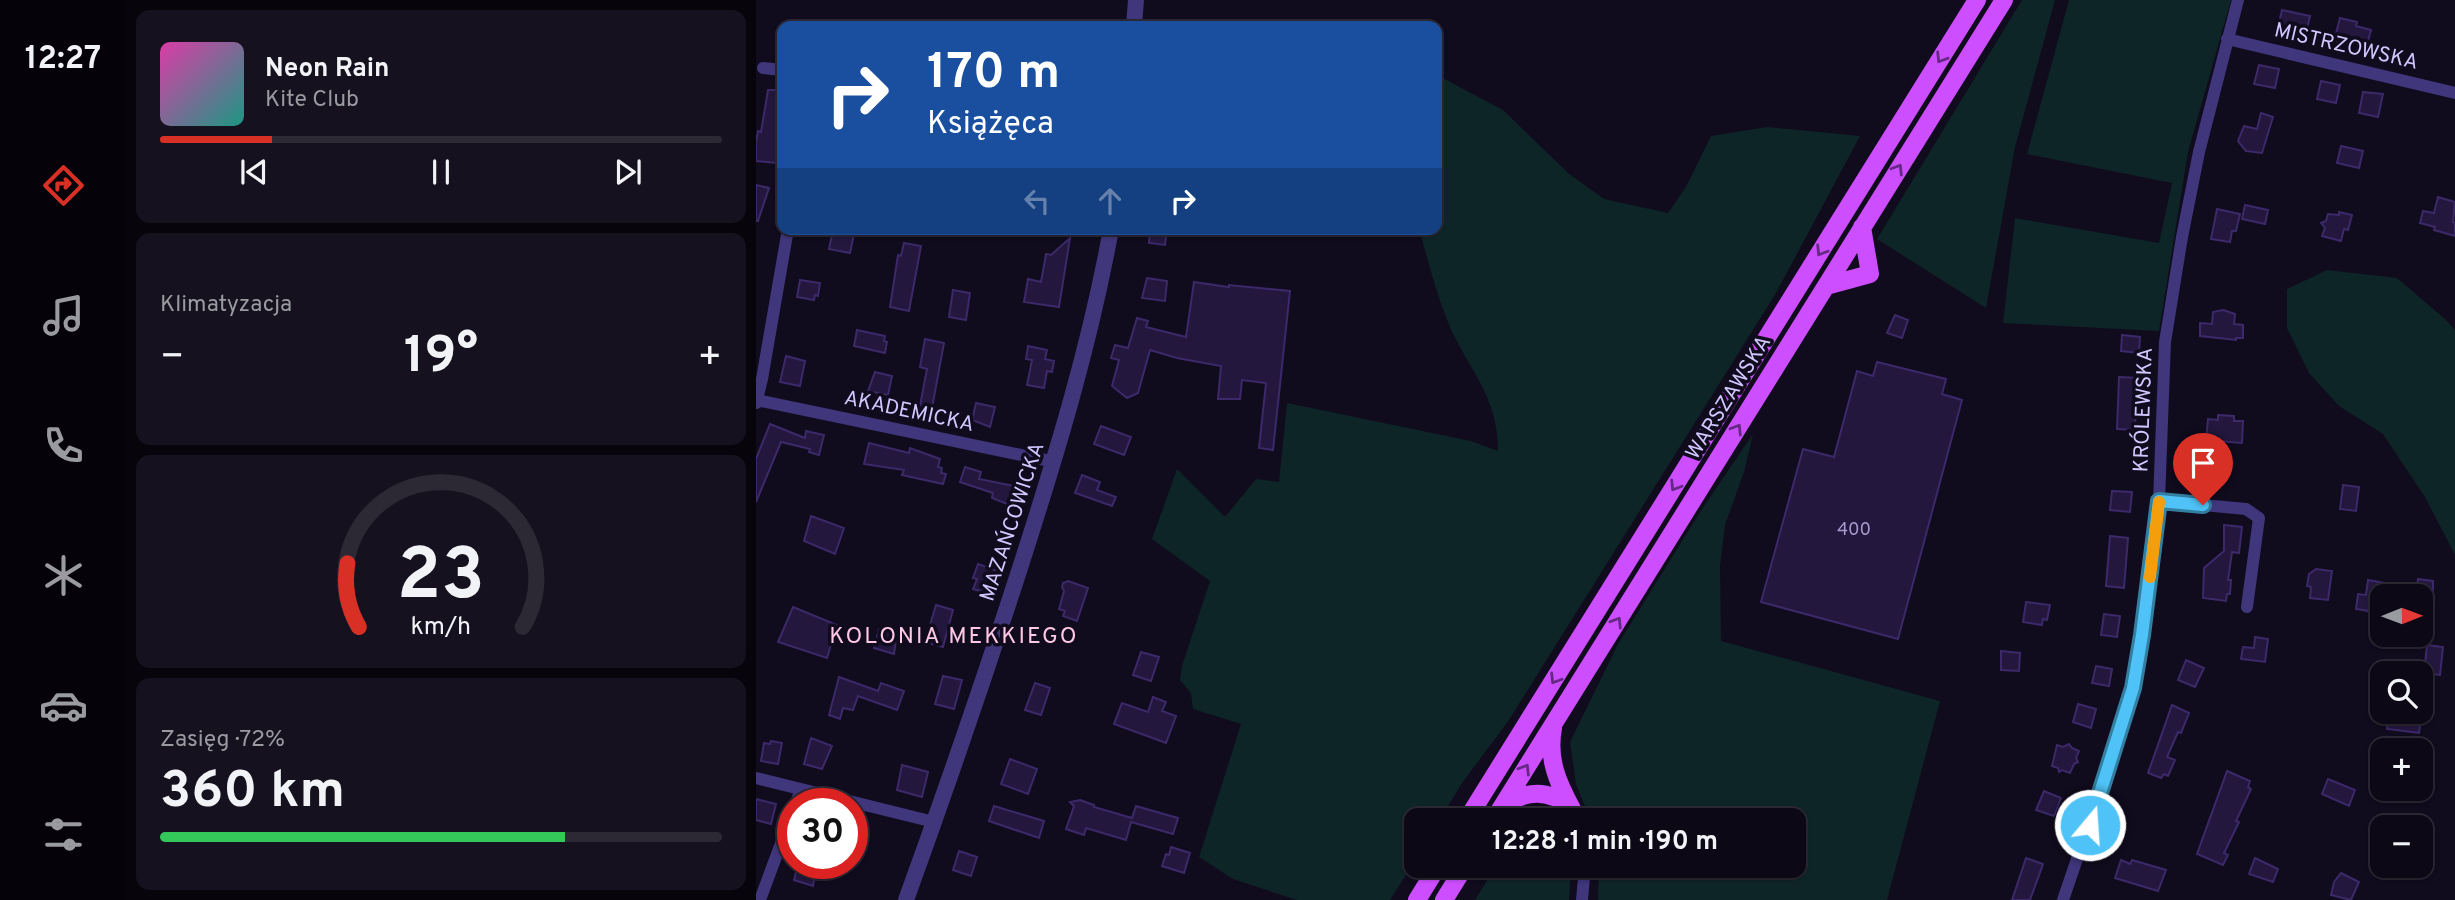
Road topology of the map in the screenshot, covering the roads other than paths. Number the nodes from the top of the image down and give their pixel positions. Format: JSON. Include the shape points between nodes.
{"nodes":[{"id":1,"x":1136,"y":0,"type":"edge"},
{"id":2,"x":1977,"y":0,"type":"edge"},
{"id":3,"x":2004,"y":0,"type":"edge"},
{"id":4,"x":2238,"y":0,"type":"edge"},
{"id":5,"x":1134,"y":21,"type":"edge"},
{"id":6,"x":2227,"y":39,"type":"junction"},
{"id":7,"x":763,"y":68,"type":"dead end"},
{"id":8,"x":777,"y":69,"type":"edge"},
{"id":9,"x":2455,"y":93,"type":"edge"},
{"id":10,"x":1862,"y":227,"type":"junction"},
{"id":11,"x":787,"y":235,"type":"edge"},
{"id":12,"x":1110,"y":235,"type":"edge"},
{"id":13,"x":1826,"y":286,"type":"junction"},
{"id":14,"x":756,"y":401,"type":"edge"},
{"id":15,"x":1055,"y":462,"type":"junction"},
{"id":16,"x":2159,"y":501,"type":"junction"},
{"id":17,"x":2247,"y":607,"type":"dead end"},
{"id":18,"x":1555,"y":721,"type":"junction"},
{"id":19,"x":756,"y":778,"type":"edge"},
{"id":20,"x":797,"y":788,"type":"edge"},
{"id":21,"x":868,"y":806,"type":"edge"},
{"id":22,"x":1474,"y":808,"type":"edge"},
{"id":23,"x":1501,"y":808,"type":"edge"},
{"id":24,"x":1504,"y":808,"type":"edge"},
{"id":25,"x":1566,"y":808,"type":"edge"},
{"id":26,"x":1570,"y":808,"type":"edge"},
{"id":27,"x":934,"y":822,"type":"junction"},
{"id":28,"x":777,"y":854,"type":"edge"},
{"id":29,"x":1431,"y":878,"type":"edge"},
{"id":30,"x":1458,"y":878,"type":"edge"},
{"id":31,"x":1584,"y":878,"type":"edge"},
{"id":32,"x":760,"y":900,"type":"edge"},
{"id":33,"x":906,"y":900,"type":"edge"},
{"id":34,"x":1417,"y":900,"type":"edge"},
{"id":35,"x":1444,"y":900,"type":"edge"},
{"id":36,"x":1582,"y":900,"type":"edge"},
{"id":37,"x":2063,"y":900,"type":"edge"}],
"edges":[{"from":1,"to":5,"type":"street"},
{"from":2,"to":22,"type":"main road","name":"WARSZAWSKA","one_way":true},
{"from":10,"to":3,"type":"main road","name":"WARSZAWSKA","one_way":true},
{"from":4,"to":6,"type":"street","name":"KRÓLEWSKA"},
{"from":6,"to":9,"type":"street","name":"MISTRZOWSKA"},
{"from":6,"to":16,"type":"street","name":"KRÓLEWSKA","via":[[2196,164],[2165,342]]},
{"from":7,"to":8,"type":"street"},
{"from":10,"to":13,"type":"main road","name":"WARSZAWSKA"},
{"from":10,"to":13,"type":"main road","via":[[1870,274]]},
{"from":11,"to":14,"type":"street"},
{"from":12,"to":15,"type":"street","name":"MAZAŃCOWICKA","via":[[1088,342]]},
{"from":18,"to":13,"type":"main road","name":"WARSZAWSKA","one_way":true},
{"from":14,"to":15,"type":"street","name":"AKADEMICKA"},
{"from":15,"to":27,"type":"street","name":"MAZAŃCOWICKA"},
{"from":16,"to":17,"type":"street","via":[[2246,509],[2259,518]]},
{"from":16,"to":37,"type":"street","name":"KRÓLEWSKA","via":[[2133,688]]},
{"from":23,"to":18,"type":"main road","name":"WARSZAWSKA","one_way":true},
{"from":18,"to":26,"type":"main road","via":[[1552,764]]},
{"from":19,"to":20,"type":"street"},
{"from":21,"to":27,"type":"street"},
{"from":24,"to":25,"type":"main road","via":[[1511,800],[1533,793],[1553,796]]},
{"from":27,"to":33,"type":"street","name":"MAZAŃCOWICKA"},
{"from":28,"to":32,"type":"street"},
{"from":29,"to":34,"type":"main road"},
{"from":30,"to":35,"type":"main road"},
{"from":31,"to":36,"type":"street"}]}
